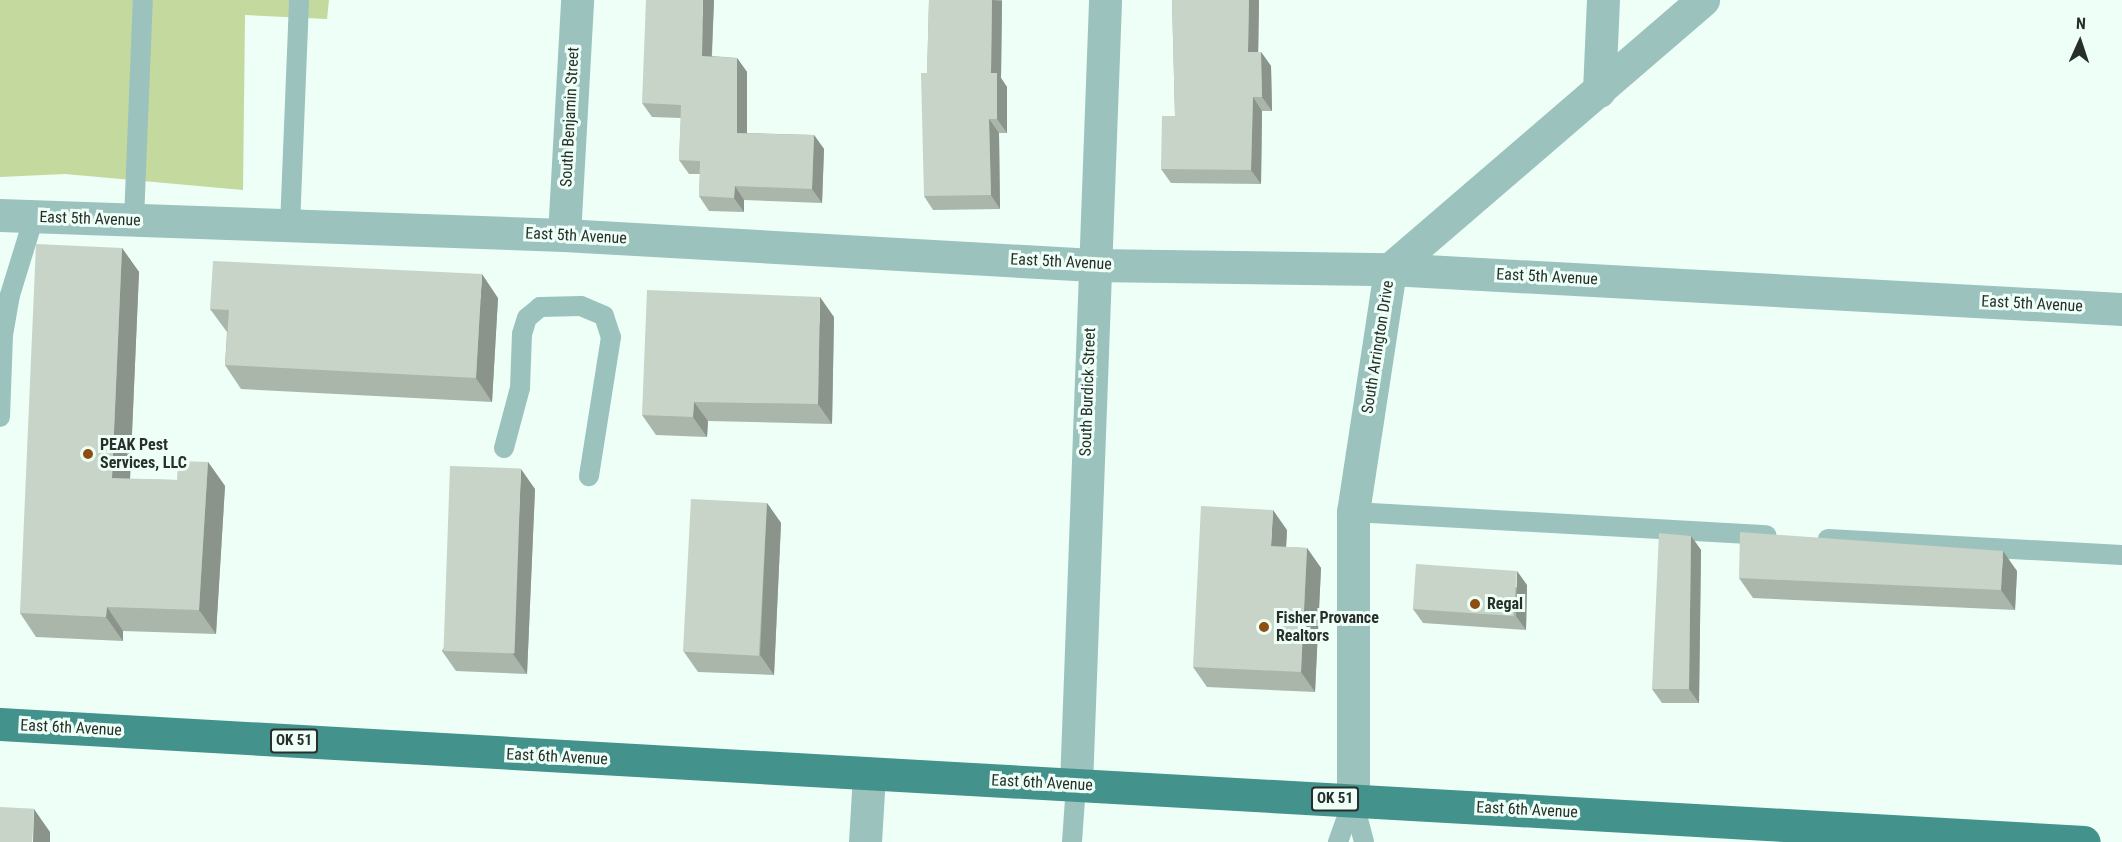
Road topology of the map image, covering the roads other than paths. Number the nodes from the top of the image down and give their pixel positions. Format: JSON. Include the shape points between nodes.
{"nodes":[{"id":1,"x":143,"y":0,"type":"edge"},
{"id":2,"x":299,"y":0,"type":"edge"},
{"id":3,"x":577,"y":0,"type":"edge"},
{"id":4,"x":1105,"y":0,"type":"edge"},
{"id":5,"x":1603,"y":0,"type":"edge"},
{"id":6,"x":1703,"y":0,"type":"edge"},
{"id":7,"x":1599,"y":91,"type":"junction"},
{"id":8,"x":0,"y":215,"type":"edge"},
{"id":9,"x":34,"y":217,"type":"junction"},
{"id":10,"x":134,"y":220,"type":"junction"},
{"id":11,"x":290,"y":226,"type":"junction"},
{"id":12,"x":564,"y":235,"type":"junction"},
{"id":13,"x":1093,"y":265,"type":"junction"},
{"id":14,"x":1390,"y":269,"type":"junction"},
{"id":15,"x":2122,"y":309,"type":"edge"},
{"id":16,"x":0,"y":417,"type":"edge"},
{"id":17,"x":504,"y":448,"type":"dead end"},
{"id":18,"x":589,"y":476,"type":"dead end"},
{"id":19,"x":1353,"y":512,"type":"junction"},
{"id":20,"x":2122,"y":555,"type":"edge"},
{"id":21,"x":0,"y":724,"type":"edge"},
{"id":22,"x":869,"y":774,"type":"junction"},
{"id":23,"x":1076,"y":785,"type":"junction"},
{"id":24,"x":1353,"y":800,"type":"junction"},
{"id":25,"x":1793,"y":834,"type":"edge"},
{"id":26,"x":1944,"y":838,"type":"edge"},
{"id":27,"x":865,"y":842,"type":"edge"},
{"id":28,"x":1072,"y":842,"type":"edge"},
{"id":29,"x":1338,"y":842,"type":"edge"},
{"id":30,"x":1364,"y":842,"type":"edge"},
{"id":31,"x":2084,"y":842,"type":"edge"}],
"edges":[{"from":1,"to":10,"type":"lane"},
{"from":2,"to":11,"type":"lane"},
{"from":3,"to":12,"type":"street","name":"South Benjamin Street"},
{"from":4,"to":13,"type":"street","name":"South Burdick Street"},
{"from":5,"to":7,"type":"street"},
{"from":6,"to":7,"type":"street","name":"South Arrington Drive"},
{"from":7,"to":14,"type":"street","name":"South Arrington Drive"},
{"from":8,"to":9,"type":"street","name":"East 5th Avenue"},
{"from":9,"to":10,"type":"street","name":"East 5th Avenue"},
{"from":9,"to":16,"type":"lane","via":[[6,315]]},
{"from":10,"to":11,"type":"street","name":"East 5th Avenue"},
{"from":11,"to":12,"type":"street","name":"East 5th Avenue"},
{"from":12,"to":13,"type":"street","name":"East 5th Avenue"},
{"from":13,"to":14,"type":"street","name":"East 5th Avenue"},
{"from":13,"to":23,"type":"street","name":"South Burdick Street"},
{"from":14,"to":15,"type":"street","name":"East 5th Avenue"},
{"from":14,"to":19,"type":"street","name":"South Arrington Drive"},
{"from":17,"to":18,"type":"lane","via":[[520,388],[522,334],[527,318],[540,307],[581,306],[604,316],[611,337]]},
{"from":19,"to":20,"type":"lane"},
{"from":19,"to":24,"type":"street","name":"South Arrington Drive"},
{"from":21,"to":22,"type":"main road","name":"East 6th Avenue","number":"OK 51"},
{"from":22,"to":23,"type":"main road","name":"East 6th Avenue","number":"OK 51"},
{"from":22,"to":27,"type":"street"},
{"from":23,"to":24,"type":"main road","name":"East 6th Avenue","number":"OK 51"},
{"from":23,"to":28,"type":"lane"},
{"from":24,"to":25,"type":"main road","name":"East 6th Avenue","number":"OK 51"},
{"from":24,"to":29,"type":"lane"},
{"from":24,"to":30,"type":"lane"},
{"from":25,"to":26,"type":"main road","name":"East 6th Avenue","number":"OK 51"},
{"from":26,"to":31,"type":"main road","name":"East 6th Avenue","number":"OK 51"}]}
